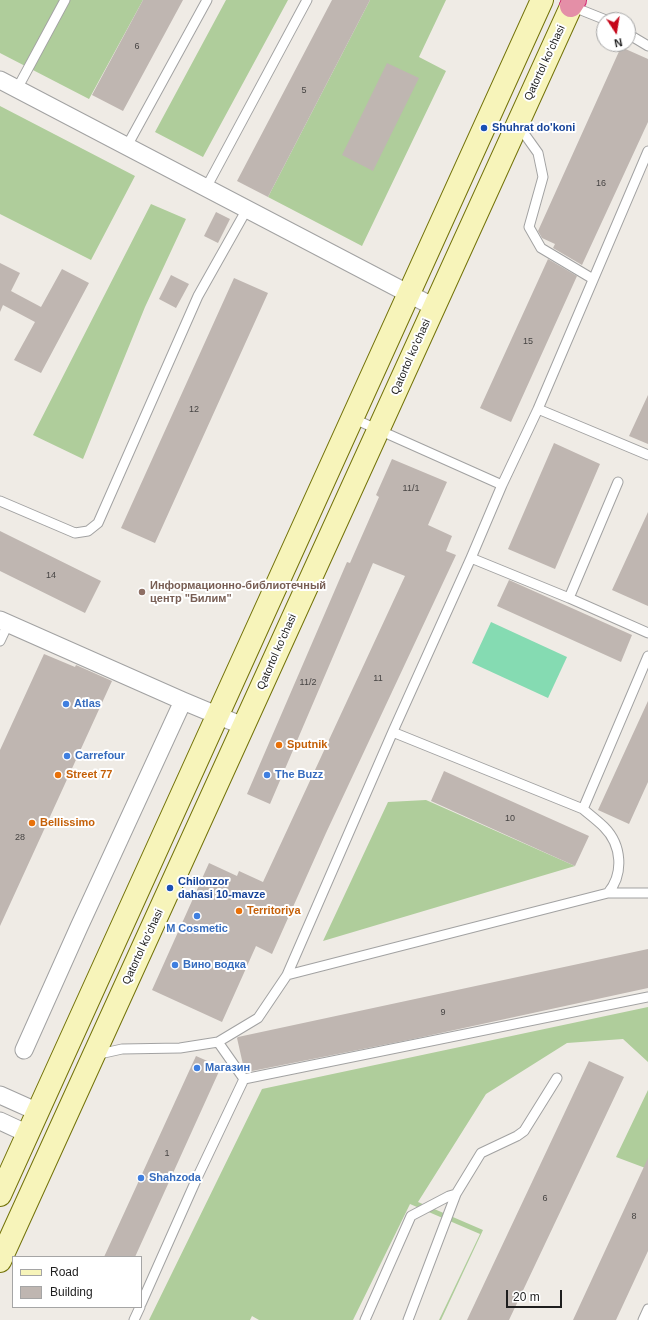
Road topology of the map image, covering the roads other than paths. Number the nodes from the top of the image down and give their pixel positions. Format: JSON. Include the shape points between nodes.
{"nodes":[{"id":1,"x":65,"y":0,"type":"edge"},
{"id":2,"x":207,"y":0,"type":"edge"},
{"id":3,"x":307,"y":0,"type":"edge"},
{"id":4,"x":542,"y":0,"type":"edge"},
{"id":5,"x":573,"y":2,"type":"edge"},
{"id":6,"x":596,"y":15,"type":"edge"},
{"id":7,"x":636,"y":39,"type":"edge"},
{"id":8,"x":648,"y":46,"type":"edge"},
{"id":9,"x":0,"y":80,"type":"edge"},
{"id":10,"x":17,"y":89,"type":"junction"},
{"id":11,"x":517,"y":124,"type":"junction"},
{"id":12,"x":127,"y":146,"type":"junction"},
{"id":13,"x":648,"y":150,"type":"edge"},
{"id":14,"x":206,"y":188,"type":"junction"},
{"id":15,"x":247,"y":209,"type":"junction"},
{"id":16,"x":593,"y":279,"type":"junction"},
{"id":17,"x":408,"y":294,"type":"junction"},
{"id":18,"x":434,"y":307,"type":"junction"},
{"id":19,"x":538,"y":409,"type":"junction"},
{"id":20,"x":352,"y":418,"type":"junction"},
{"id":21,"x":378,"y":430,"type":"junction"},
{"id":22,"x":648,"y":455,"type":"edge"},
{"id":23,"x":618,"y":482,"type":"dead end"},
{"id":24,"x":502,"y":485,"type":"junction"},
{"id":25,"x":0,"y":501,"type":"edge"},
{"id":26,"x":471,"y":558,"type":"junction"},
{"id":27,"x":569,"y":598,"type":"junction"},
{"id":28,"x":4,"y":622,"type":"edge"},
{"id":29,"x":648,"y":633,"type":"edge"},
{"id":30,"x":0,"y":642,"type":"edge"},
{"id":31,"x":648,"y":656,"type":"edge"},
{"id":32,"x":183,"y":701,"type":"junction"},
{"id":33,"x":218,"y":715,"type":"junction"},
{"id":34,"x":244,"y":726,"type":"junction"},
{"id":35,"x":394,"y":729,"type":"junction"},
{"id":36,"x":583,"y":809,"type":"junction"},
{"id":37,"x":608,"y":893,"type":"junction"},
{"id":38,"x":648,"y":893,"type":"edge"},
{"id":39,"x":288,"y":976,"type":"junction"},
{"id":40,"x":648,"y":997,"type":"edge"},
{"id":41,"x":218,"y":1042,"type":"junction"},
{"id":42,"x":24,"y":1050,"type":"dead end"},
{"id":43,"x":94,"y":1055,"type":"junction"},
{"id":44,"x":557,"y":1078,"type":"dead end"},
{"id":45,"x":244,"y":1079,"type":"junction"},
{"id":46,"x":0,"y":1095,"type":"edge"},
{"id":47,"x":38,"y":1112,"type":"junction"},
{"id":48,"x":0,"y":1121,"type":"edge"},
{"id":49,"x":63,"y":1122,"type":"junction"},
{"id":50,"x":28,"y":1134,"type":"junction"},
{"id":51,"x":53,"y":1144,"type":"junction"},
{"id":52,"x":456,"y":1194,"type":"junction"},
{"id":53,"x":0,"y":1195,"type":"edge"},
{"id":54,"x":0,"y":1261,"type":"edge"},
{"id":55,"x":142,"y":1302,"type":"edge"},
{"id":56,"x":140,"y":1308,"type":"edge"},
{"id":57,"x":648,"y":1309,"type":"edge"},
{"id":58,"x":134,"y":1320,"type":"edge"},
{"id":59,"x":365,"y":1320,"type":"edge"},
{"id":60,"x":408,"y":1320,"type":"edge"},
{"id":61,"x":642,"y":1320,"type":"edge"}],
"edges":[{"from":1,"to":10,"type":"lane"},
{"from":2,"to":12,"type":"lane"},
{"from":3,"to":14,"type":"lane"},
{"from":4,"to":17,"type":"main road"},
{"from":5,"to":6,"type":"lane"},
{"from":5,"to":11,"type":"main road","name":"Qatortol ko'chasi"},
{"from":7,"to":8,"type":"lane"},
{"from":9,"to":10,"type":"street"},
{"from":10,"to":12,"type":"street"},
{"from":11,"to":16,"type":"lane","via":[[538,153],[543,177],[529,227],[541,248]]},
{"from":11,"to":18,"type":"main road","name":"Qatortol ko'chasi"},
{"from":12,"to":14,"type":"street"},
{"from":13,"to":16,"type":"lane"},
{"from":14,"to":15,"type":"street"},
{"from":15,"to":17,"type":"street"},
{"from":15,"to":25,"type":"lane","via":[[198,296],[98,523],[88,532],[75,533]]},
{"from":16,"to":19,"type":"lane"},
{"from":17,"to":18,"type":"street"},
{"from":17,"to":20,"type":"main road"},
{"from":18,"to":21,"type":"main road","name":"Qatortol ko'chasi"},
{"from":19,"to":22,"type":"lane"},
{"from":19,"to":24,"type":"lane"},
{"from":20,"to":21,"type":"lane"},
{"from":20,"to":33,"type":"main road"},
{"from":21,"to":24,"type":"lane"},
{"from":21,"to":34,"type":"main road","name":"Qatortol ko'chasi"},
{"from":23,"to":27,"type":"lane"},
{"from":24,"to":26,"type":"lane"},
{"from":26,"to":27,"type":"lane"},
{"from":26,"to":35,"type":"lane"},
{"from":27,"to":29,"type":"lane"},
{"from":28,"to":30,"type":"lane"},
{"from":28,"to":32,"type":"street"},
{"from":31,"to":36,"type":"lane"},
{"from":32,"to":33,"type":"street"},
{"from":32,"to":42,"type":"street"},
{"from":33,"to":34,"type":"street"},
{"from":33,"to":47,"type":"main road"},
{"from":34,"to":43,"type":"main road","name":"Qatortol ko'chasi"},
{"from":35,"to":36,"type":"lane","via":[[396,734]]},
{"from":35,"to":39,"type":"lane"},
{"from":36,"to":37,"type":"lane","via":[[605,828],[617,851],[618,874]]},
{"from":37,"to":38,"type":"lane"},
{"from":37,"to":39,"type":"lane"},
{"from":39,"to":41,"type":"lane","via":[[258,1018]]},
{"from":40,"to":45,"type":"lane"},
{"from":41,"to":43,"type":"lane","via":[[180,1048],[122,1049]]},
{"from":41,"to":45,"type":"lane"},
{"from":43,"to":49,"type":"main road","name":"Qatortol ko'chasi"},
{"from":44,"to":52,"type":"lane","via":[[524,1130],[481,1153]]},
{"from":45,"to":55,"type":"lane"},
{"from":46,"to":47,"type":"street"},
{"from":47,"to":49,"type":"main road"},
{"from":47,"to":50,"type":"main road"},
{"from":48,"to":50,"type":"street"},
{"from":49,"to":50,"type":"main road"},
{"from":49,"to":51,"type":"main road","name":"Qatortol ko'chasi"},
{"from":50,"to":51,"type":"main road"},
{"from":50,"to":53,"type":"main road"},
{"from":51,"to":54,"type":"main road","name":"Qatortol ko'chasi"},
{"from":52,"to":59,"type":"lane","via":[[411,1216]]},
{"from":52,"to":60,"type":"lane"},
{"from":56,"to":58,"type":"lane"},
{"from":57,"to":61,"type":"lane"}]}
